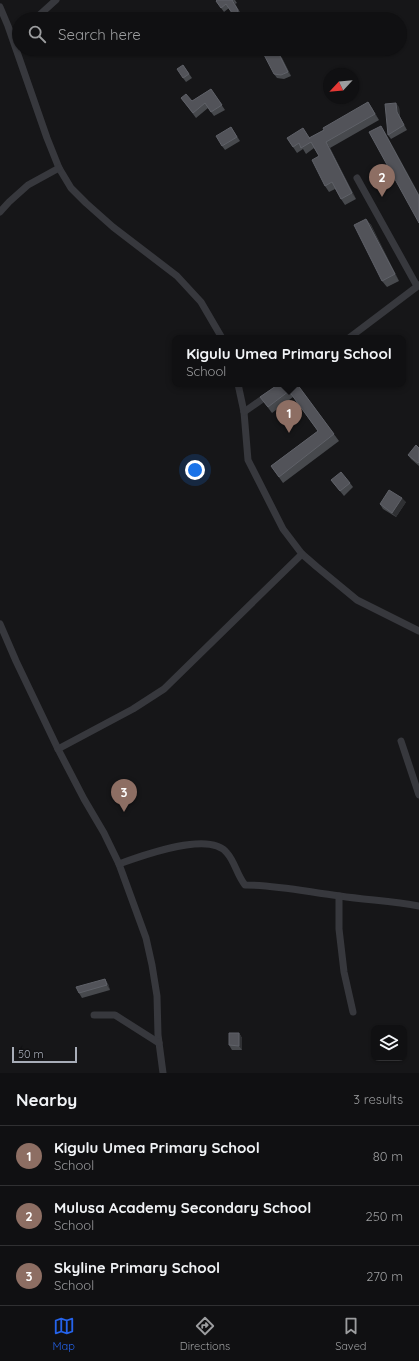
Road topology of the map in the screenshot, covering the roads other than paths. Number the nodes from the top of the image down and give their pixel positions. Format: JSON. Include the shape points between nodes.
{"nodes":[{"id":1,"x":56,"y":0,"type":"edge"},
{"id":2,"x":0,"y":7,"type":"edge"},
{"id":3,"x":43,"y":12,"type":"edge"},
{"id":4,"x":12,"y":37,"type":"edge"},
{"id":5,"x":19,"y":56,"type":"edge"},
{"id":6,"x":59,"y":168,"type":"junction"},
{"id":7,"x":357,"y":178,"type":"dead end"},
{"id":8,"x":0,"y":212,"type":"edge"},
{"id":9,"x":418,"y":285,"type":"edge"},
{"id":10,"x":220,"y":335,"type":"edge"},
{"id":11,"x":352,"y":335,"type":"edge"},
{"id":12,"x":239,"y":387,"type":"edge"},
{"id":13,"x":280,"y":387,"type":"edge"},
{"id":14,"x":244,"y":412,"type":"junction"},
{"id":15,"x":302,"y":554,"type":"junction"},
{"id":16,"x":0,"y":624,"type":"edge"},
{"id":17,"x":419,"y":631,"type":"edge"},
{"id":18,"x":401,"y":741,"type":"dead end"},
{"id":19,"x":58,"y":749,"type":"junction"},
{"id":20,"x":419,"y":795,"type":"edge"},
{"id":21,"x":119,"y":864,"type":"junction"},
{"id":22,"x":339,"y":896,"type":"junction"},
{"id":23,"x":419,"y":906,"type":"edge"},
{"id":24,"x":353,"y":1012,"type":"dead end"},
{"id":25,"x":94,"y":1015,"type":"dead end"},
{"id":26,"x":159,"y":1042,"type":"junction"},
{"id":27,"x":163,"y":1073,"type":"edge"}],
"edges":[{"from":1,"to":3,"type":"street"},
{"from":2,"to":4,"type":"street"},
{"from":5,"to":6,"type":"street"},
{"from":6,"to":8,"type":"street","via":[[28,185]]},
{"from":6,"to":10,"type":"street","via":[[86,203],[177,276],[201,302]]},
{"from":7,"to":9,"type":"street"},
{"from":9,"to":11,"type":"street"},
{"from":12,"to":14,"type":"street"},
{"from":13,"to":14,"type":"street"},
{"from":14,"to":15,"type":"street","via":[[248,460],[283,529]]},
{"from":15,"to":17,"type":"street","via":[[358,600]]},
{"from":15,"to":19,"type":"street","via":[[164,689],[133,709]]},
{"from":16,"to":19,"type":"street"},
{"from":18,"to":20,"type":"street"},
{"from":19,"to":21,"type":"street"},
{"from":21,"to":22,"type":"street","via":[[183,844],[212,845],[227,852],[245,885],[286,887]]},
{"from":21,"to":26,"type":"street","via":[[146,938],[157,996]]},
{"from":22,"to":23,"type":"street"},
{"from":22,"to":24,"type":"street","via":[[339,929],[344,972]]},
{"from":25,"to":26,"type":"street","via":[[115,1015]]},
{"from":26,"to":27,"type":"street"}]}
